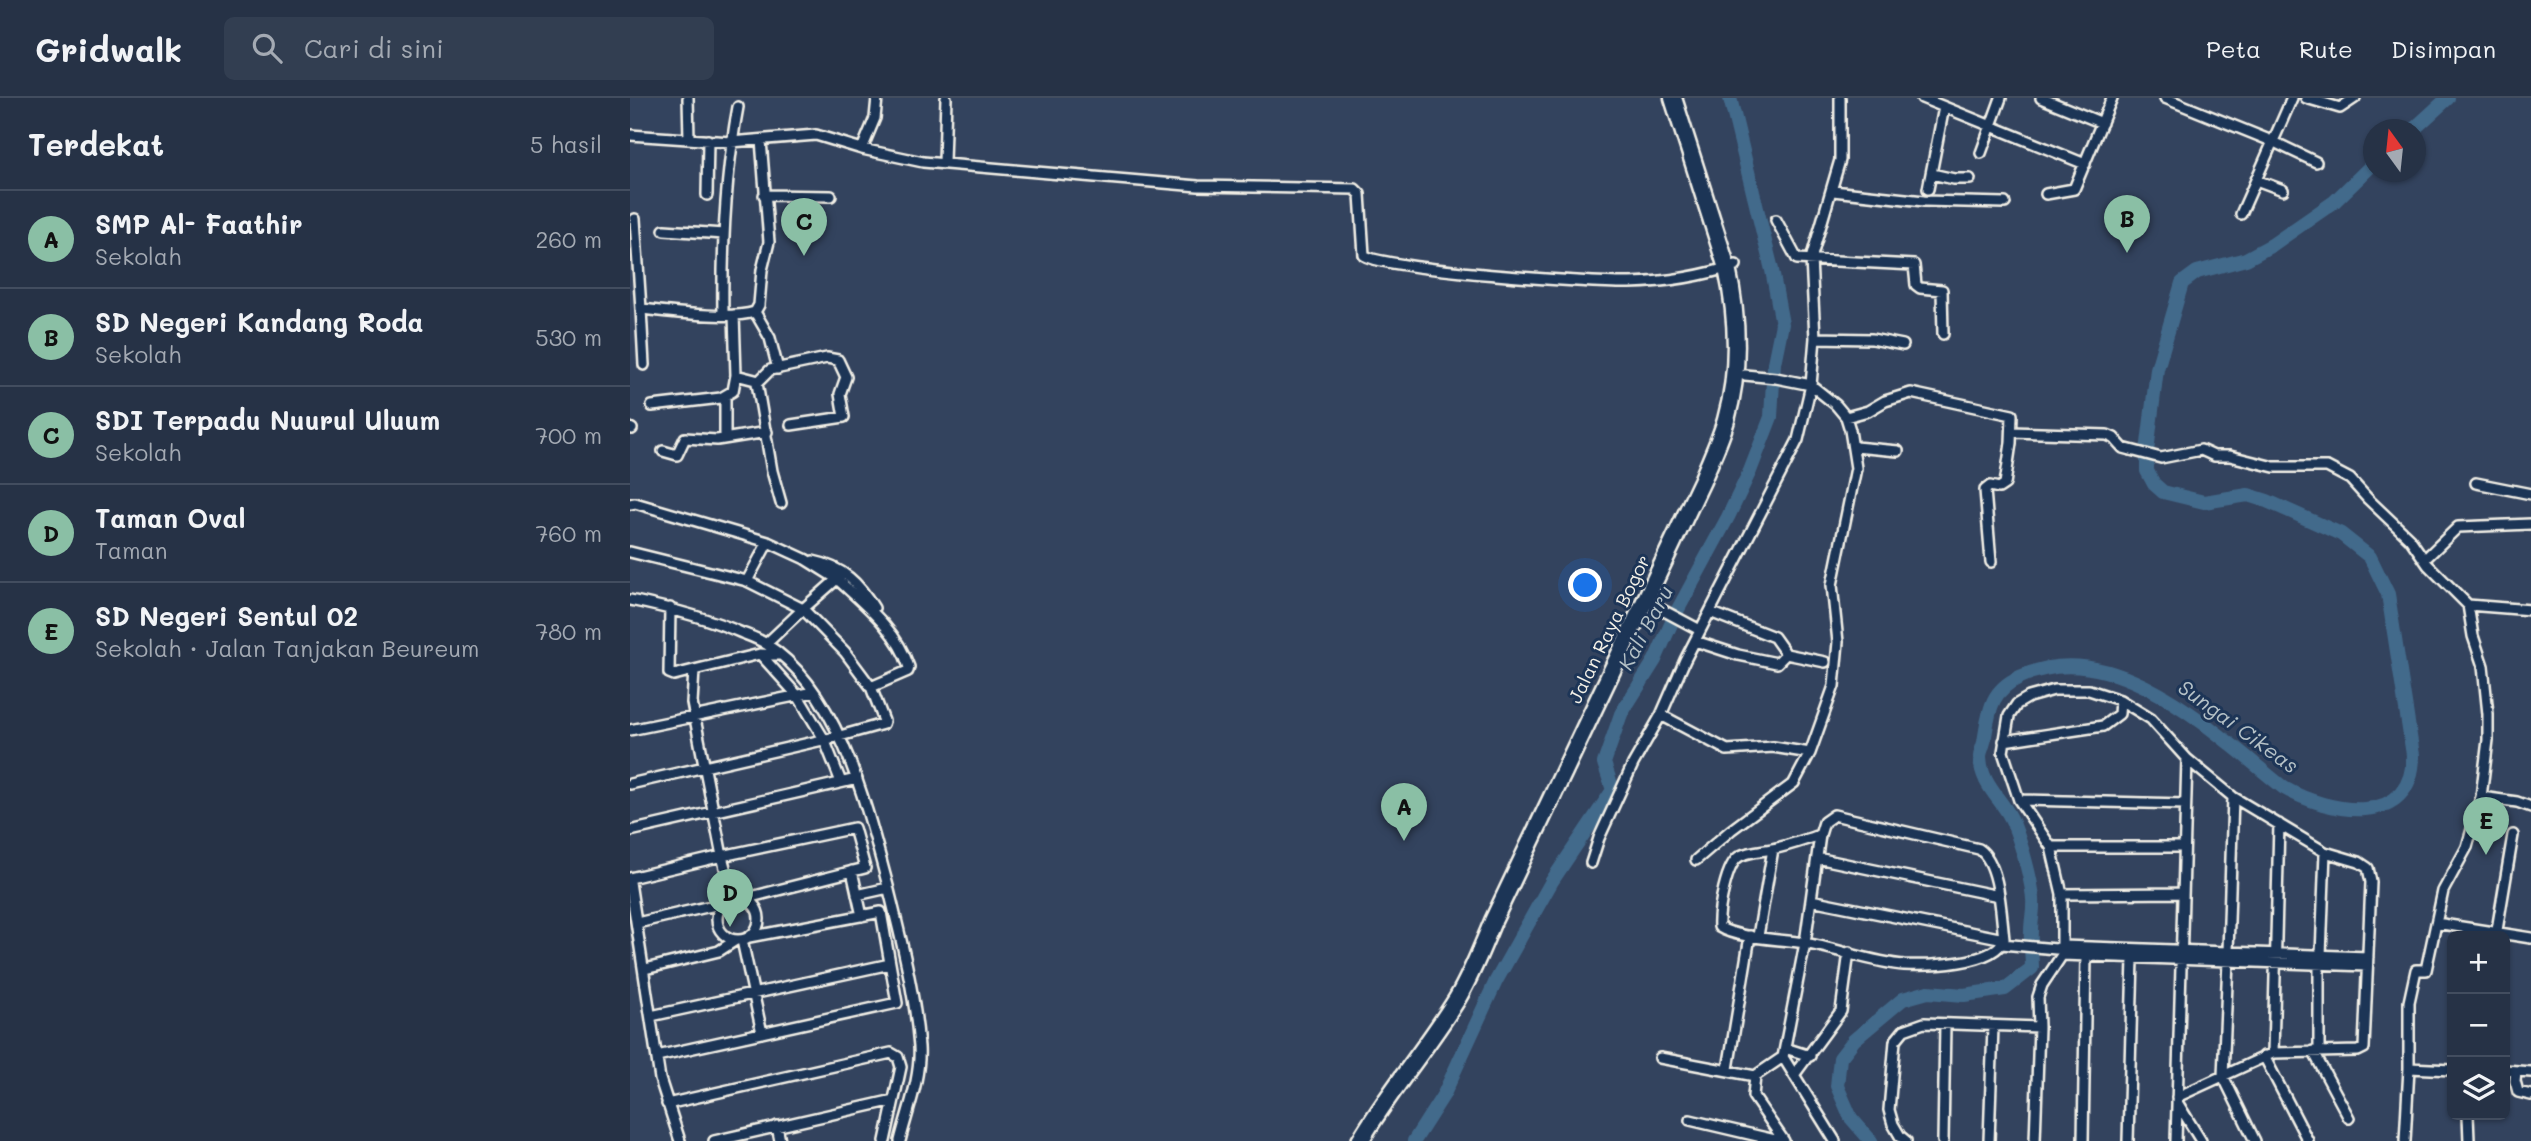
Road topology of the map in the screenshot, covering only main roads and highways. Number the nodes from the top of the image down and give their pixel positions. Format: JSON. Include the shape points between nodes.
{"nodes":[{"id":1,"x":1674,"y":98,"type":"edge"},
{"id":2,"x":1683,"y":98,"type":"edge"},
{"id":3,"x":1732,"y":267,"type":"junction"},
{"id":4,"x":1360,"y":1141,"type":"edge"},
{"id":5,"x":1371,"y":1141,"type":"edge"}],
"edges":[{"from":1,"to":3,"type":"highway","name":"Jalan Raya Bogor"},
{"from":2,"to":3,"type":"highway","name":"Jalan Raya Bogor"},
{"from":3,"to":4,"type":"highway","name":"Jalan Raya Bogor","via":[[1735,369],[1725,422],[1702,481],[1471,973]]},
{"from":3,"to":5,"type":"highway","name":"Jalan Raya Bogor","via":[[1743,293],[1745,376],[1730,435],[1660,609],[1466,1003]]}]}
